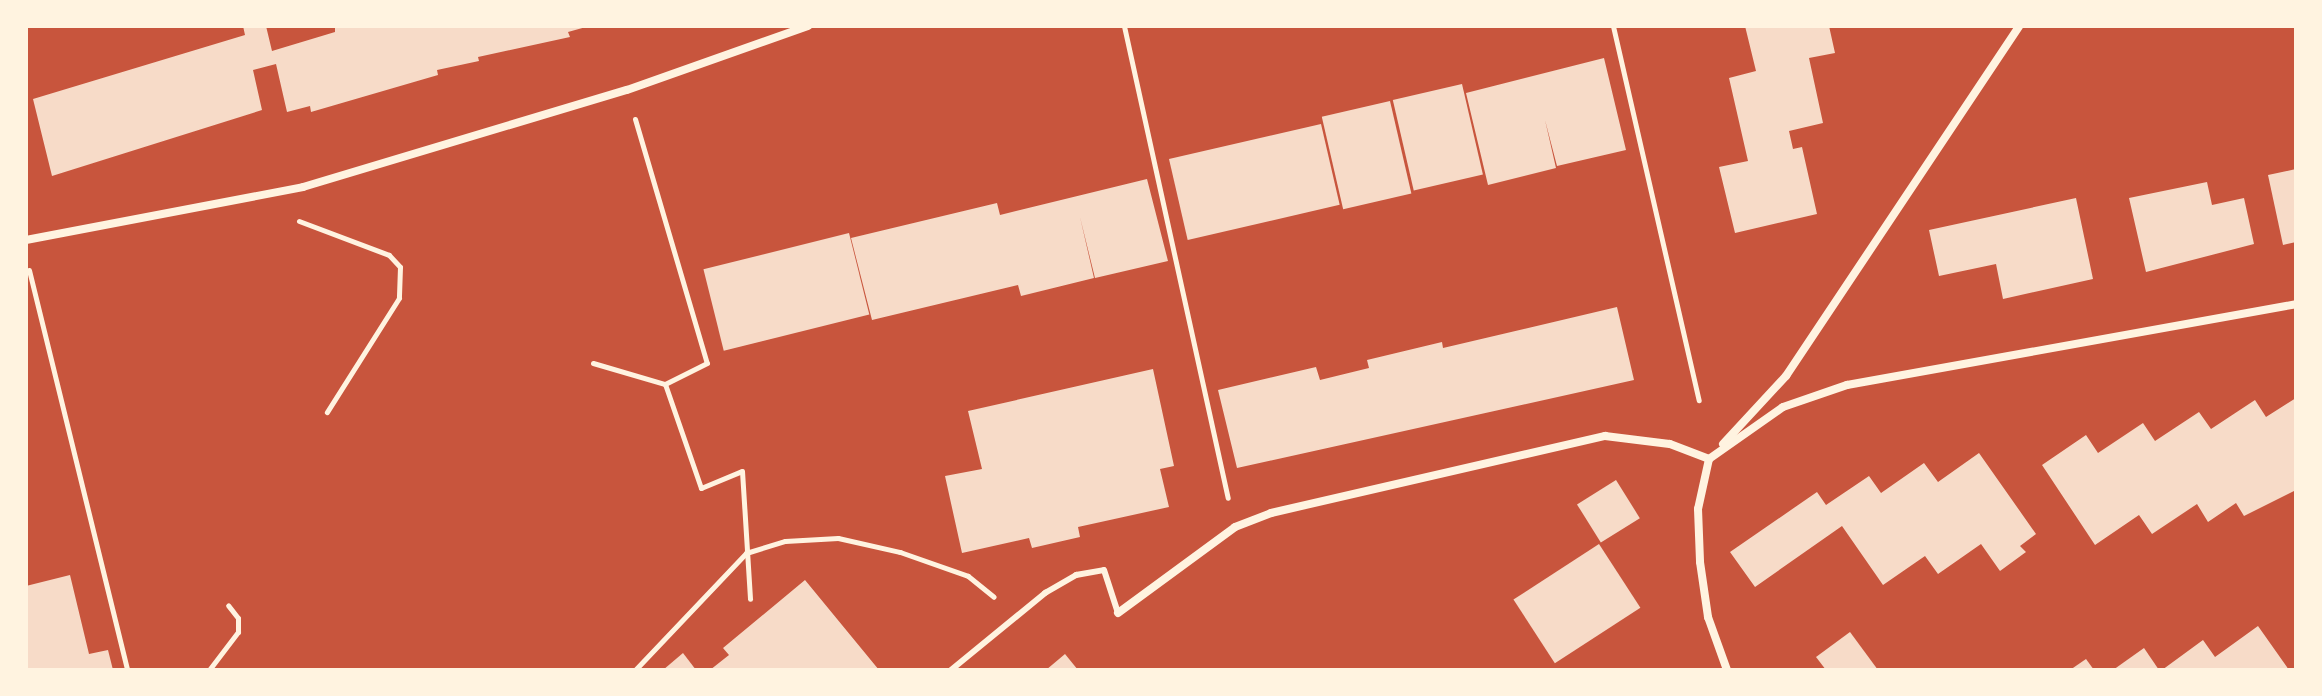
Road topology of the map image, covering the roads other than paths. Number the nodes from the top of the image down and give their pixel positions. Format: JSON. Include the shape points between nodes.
{"nodes":[{"id":1,"x":808,"y":26,"type":"edge"},
{"id":2,"x":2019,"y":26,"type":"edge"},
{"id":3,"x":26,"y":240,"type":"edge"},
{"id":4,"x":2296,"y":304,"type":"edge"},
{"id":5,"x":1709,"y":459,"type":"junction"},
{"id":6,"x":1118,"y":613,"type":"joint"},
{"id":7,"x":951,"y":670,"type":"edge"},
{"id":8,"x":1727,"y":670,"type":"edge"}],
"edges":[{"from":1,"to":3,"type":"street","via":[[627,90],[257,197]]},
{"from":2,"to":5,"type":"street","via":[[1786,376]]},
{"from":4,"to":5,"type":"street","via":[[1847,385],[1783,407]]},
{"from":5,"to":6,"type":"street","via":[[1670,444],[1605,436],[1331,498],[1235,527]]},
{"from":5,"to":8,"type":"street","via":[[1698,509],[1700,562],[1708,617]]},
{"from":6,"to":7,"type":"lane","via":[[1104,570],[1076,575]]}]}
